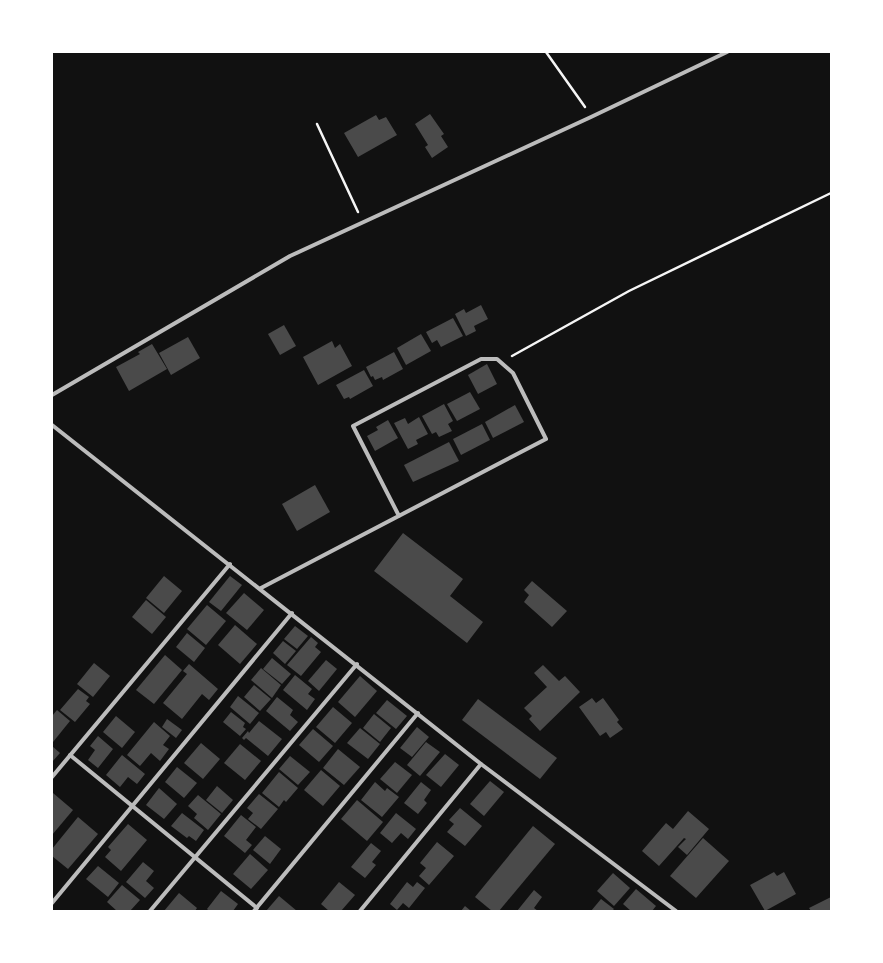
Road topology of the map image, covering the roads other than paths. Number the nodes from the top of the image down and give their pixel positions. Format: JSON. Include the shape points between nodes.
{"nodes":[{"id":1,"x":727,"y":52,"type":"edge"},
{"id":2,"x":52,"y":395,"type":"edge"},
{"id":3,"x":52,"y":424,"type":"edge"},
{"id":4,"x":399,"y":516,"type":"junction"},
{"id":5,"x":230,"y":564,"type":"junction"},
{"id":6,"x":261,"y":588,"type":"junction"},
{"id":7,"x":292,"y":613,"type":"junction"},
{"id":8,"x":356,"y":664,"type":"junction"},
{"id":9,"x":418,"y":713,"type":"junction"},
{"id":10,"x":70,"y":755,"type":"junction"},
{"id":11,"x":481,"y":764,"type":"junction"},
{"id":12,"x":52,"y":777,"type":"edge"},
{"id":13,"x":132,"y":806,"type":"junction"},
{"id":14,"x":195,"y":857,"type":"junction"},
{"id":15,"x":52,"y":903,"type":"edge"},
{"id":16,"x":256,"y":909,"type":"edge"},
{"id":17,"x":150,"y":911,"type":"edge"},
{"id":18,"x":360,"y":911,"type":"edge"},
{"id":19,"x":675,"y":911,"type":"edge"}],
"edges":[{"from":1,"to":2,"type":"street","via":[[290,256]]},
{"from":3,"to":5,"type":"street"},
{"from":4,"to":4,"type":"street","via":[[546,439],[513,373],[501,362],[490,358],[481,359],[353,426]]},
{"from":4,"to":6,"type":"street"},
{"from":5,"to":6,"type":"street"},
{"from":5,"to":10,"type":"street"},
{"from":6,"to":7,"type":"street"},
{"from":7,"to":8,"type":"street"},
{"from":7,"to":13,"type":"street"},
{"from":8,"to":9,"type":"street"},
{"from":8,"to":14,"type":"street"},
{"from":9,"to":11,"type":"street"},
{"from":9,"to":16,"type":"street"},
{"from":10,"to":12,"type":"street"},
{"from":10,"to":13,"type":"street"},
{"from":11,"to":18,"type":"street"},
{"from":11,"to":19,"type":"street"},
{"from":13,"to":14,"type":"street"},
{"from":13,"to":15,"type":"street"},
{"from":14,"to":16,"type":"street"},
{"from":14,"to":17,"type":"street"}]}
